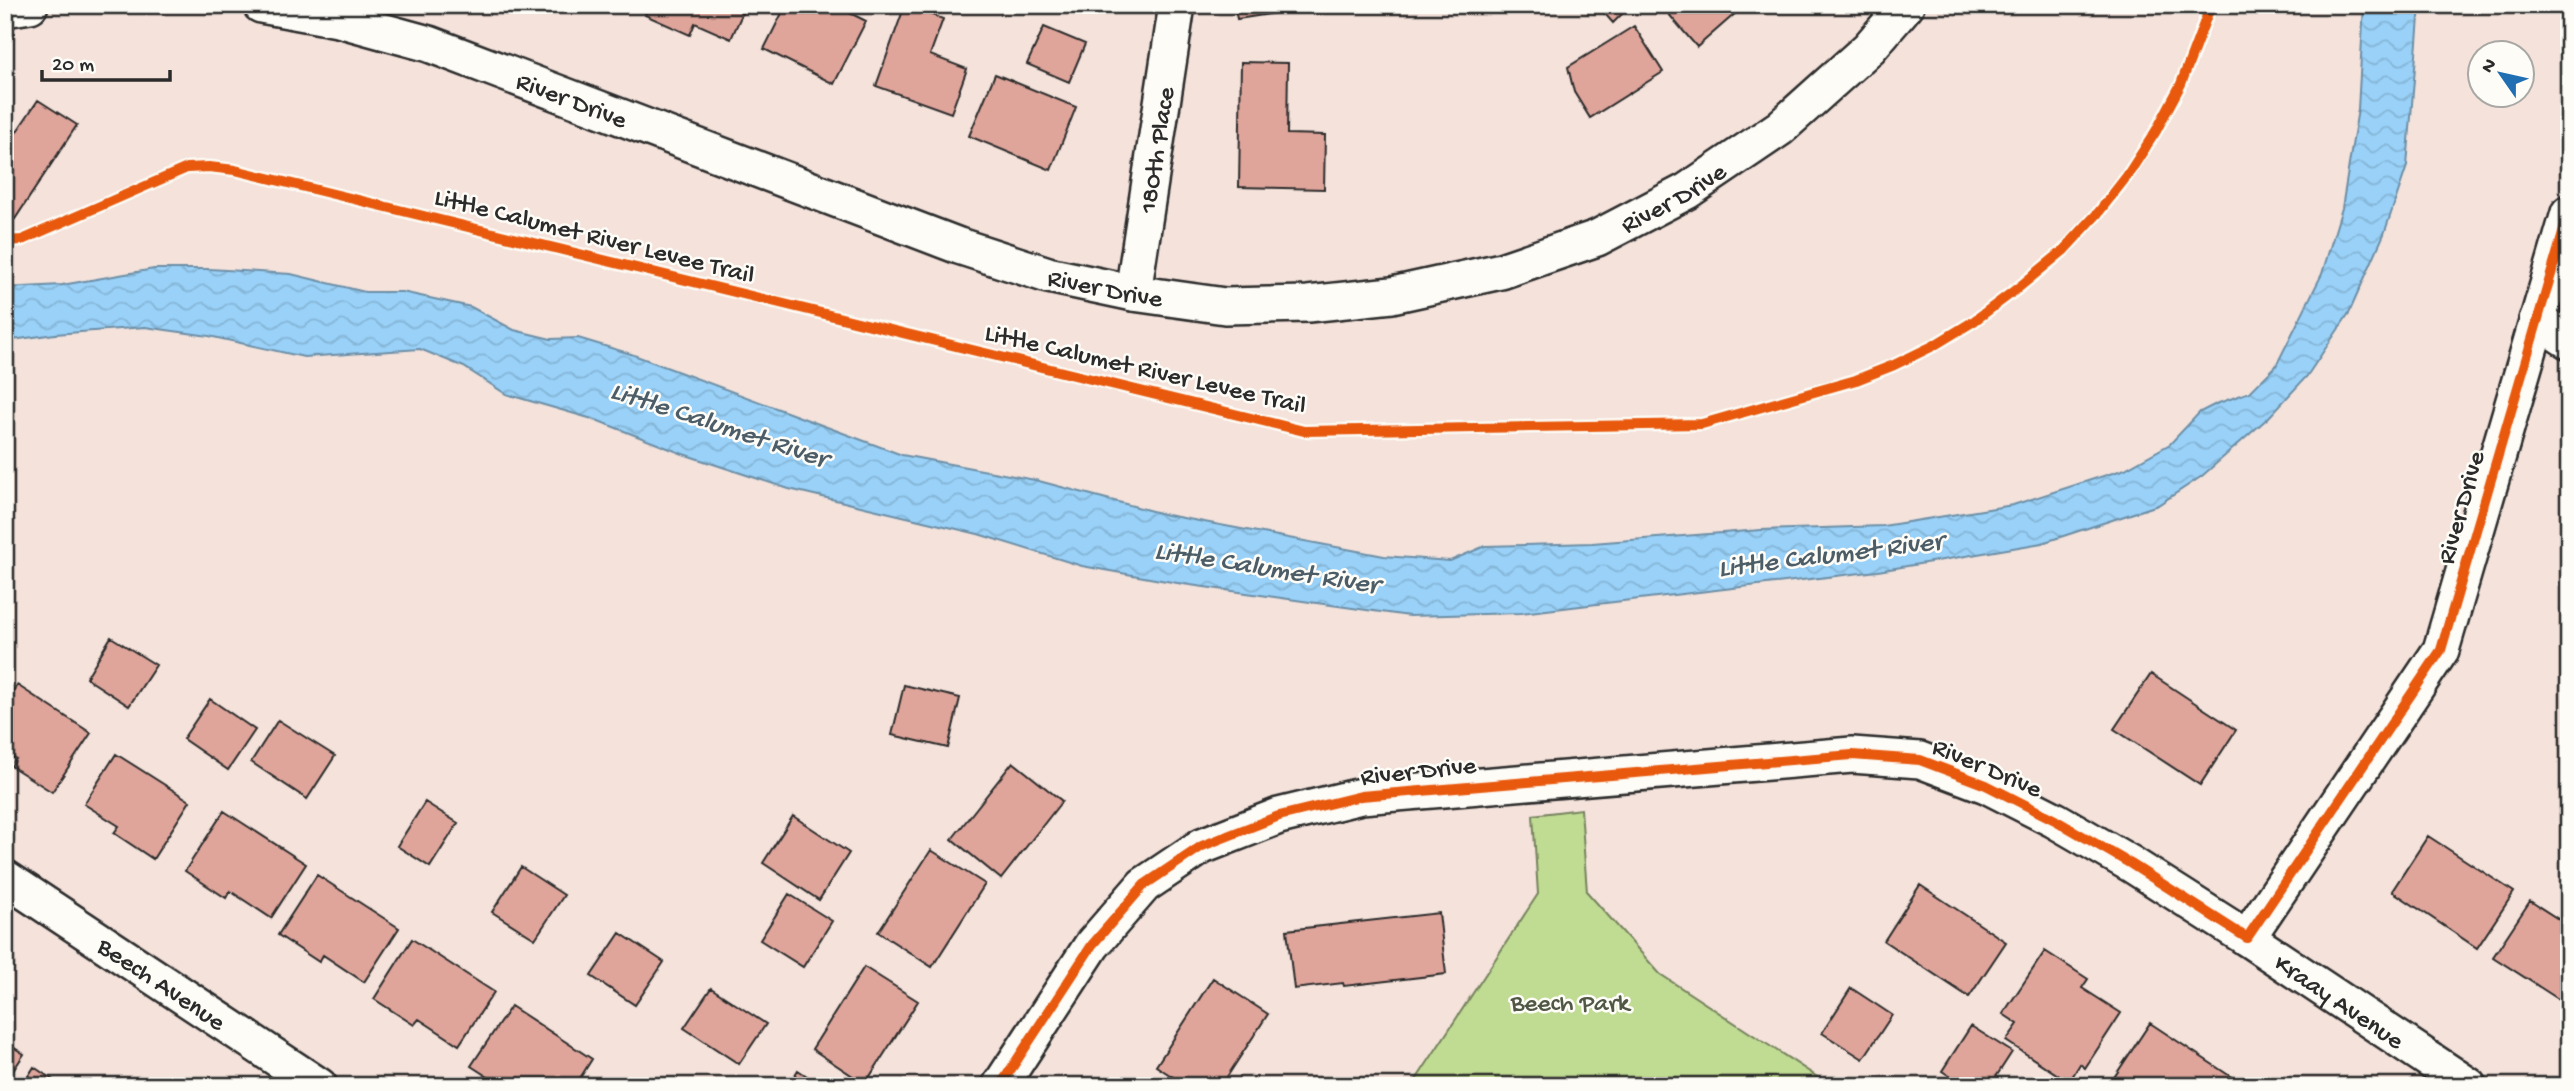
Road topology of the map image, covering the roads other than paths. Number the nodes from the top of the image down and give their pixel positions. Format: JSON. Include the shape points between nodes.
{"nodes":[{"id":1,"x":30,"y":5,"type":"edge"},
{"id":2,"x":261,"y":5,"type":"edge"},
{"id":3,"x":1177,"y":5,"type":"edge"},
{"id":4,"x":1906,"y":5,"type":"edge"},
{"id":5,"x":5,"y":9,"type":"edge"},
{"id":6,"x":2569,"y":213,"type":"edge"},
{"id":7,"x":1133,"y":293,"type":"junction"},
{"id":8,"x":2537,"y":320,"type":"junction"},
{"id":9,"x":2569,"y":341,"type":"edge"},
{"id":10,"x":5,"y":878,"type":"edge"},
{"id":11,"x":2247,"y":938,"type":"junction"},
{"id":12,"x":319,"y":1086,"type":"edge"},
{"id":13,"x":1000,"y":1086,"type":"edge"},
{"id":14,"x":2469,"y":1086,"type":"edge"}],
"edges":[{"from":1,"to":5,"type":"street"},
{"from":2,"to":7,"type":"street","name":"River Drive","via":[[338,19],[429,44],[959,246],[1048,275]]},
{"from":3,"to":7,"type":"street","name":"180th Place"},
{"from":4,"to":7,"type":"street","name":"River Drive","via":[[1868,48],[1780,128],[1687,191],[1597,238],[1501,271],[1392,295],[1225,306]]},
{"from":6,"to":8,"type":"street","name":"River Drive"},
{"from":8,"to":9,"type":"street"},
{"from":8,"to":11,"type":"street","name":"River Drive","via":[[2441,650]]},
{"from":10,"to":12,"type":"street","name":"Beech Avenue"},
{"from":11,"to":13,"type":"street","name":"River Drive","via":[[2055,820],[1986,785],[1920,760],[1852,755],[1362,796],[1279,816],[1202,846],[1144,885],[1092,945]]},
{"from":11,"to":14,"type":"street","name":"Kraay Avenue"}]}
